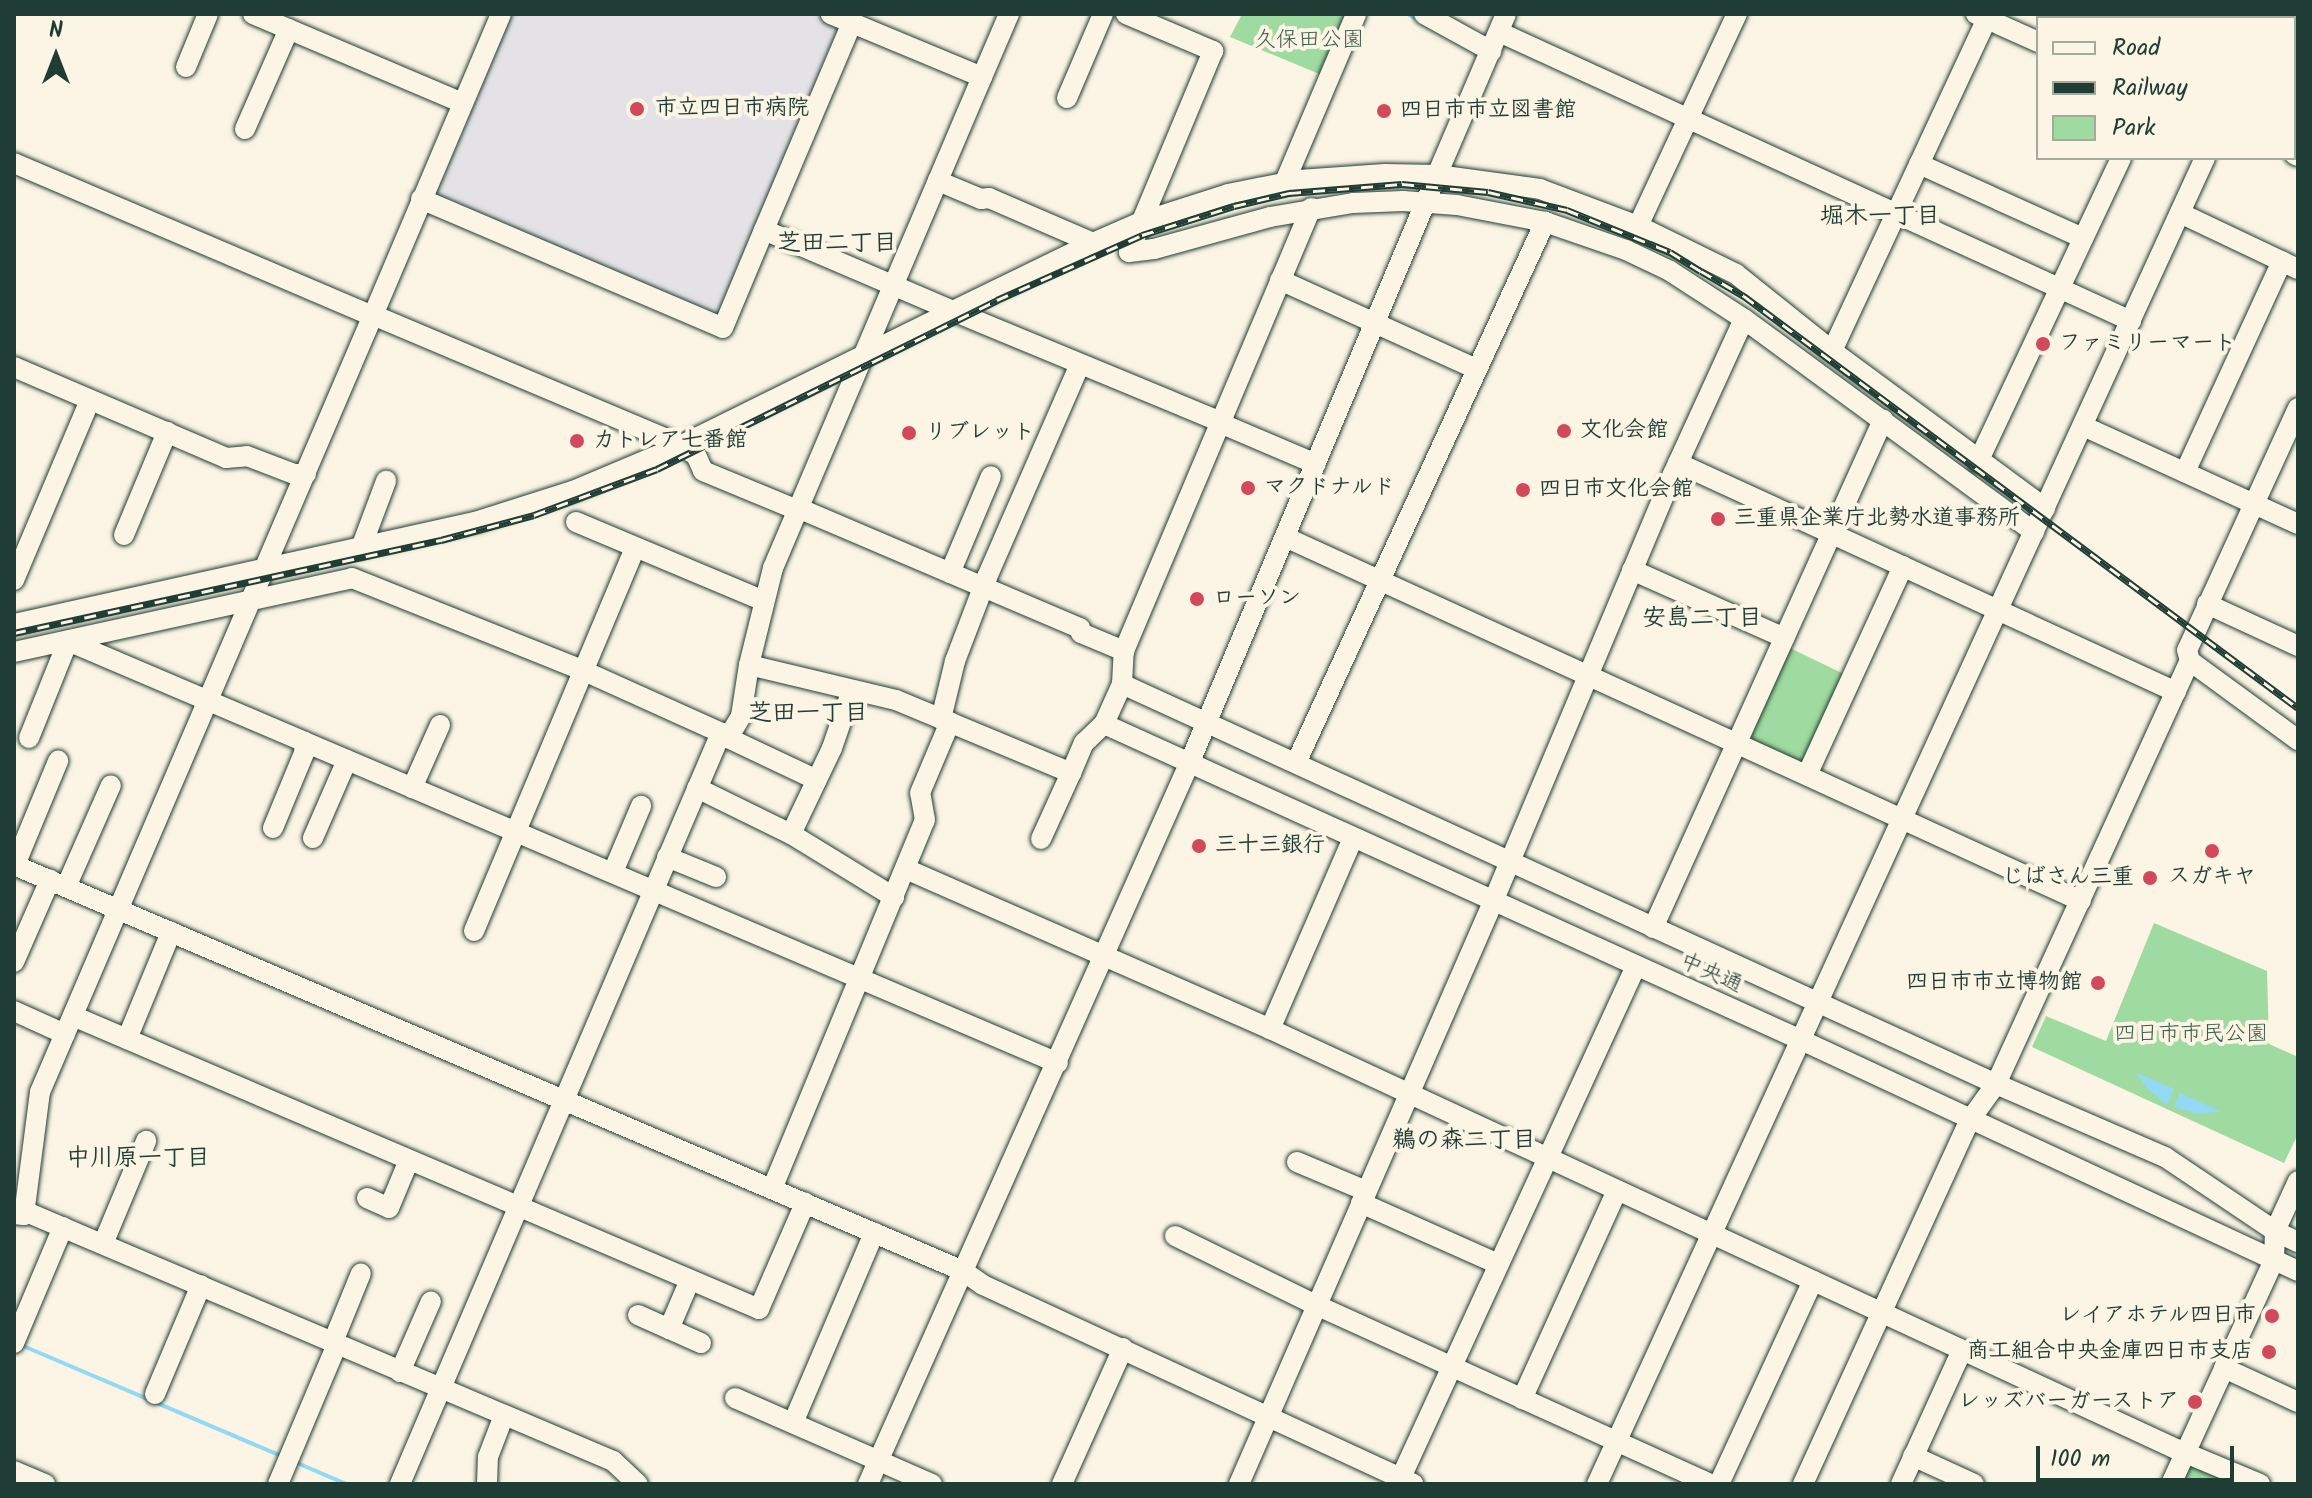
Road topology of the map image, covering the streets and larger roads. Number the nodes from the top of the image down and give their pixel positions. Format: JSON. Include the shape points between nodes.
{"nodes":[{"id":1,"x":208,"y":14,"type":"edge"},
{"id":2,"x":253,"y":14,"type":"edge"},
{"id":3,"x":501,"y":14,"type":"edge"},
{"id":4,"x":831,"y":14,"type":"edge"},
{"id":5,"x":1009,"y":14,"type":"edge"},
{"id":6,"x":1103,"y":14,"type":"edge"},
{"id":7,"x":1126,"y":14,"type":"edge"},
{"id":8,"x":1356,"y":14,"type":"edge"},
{"id":9,"x":1737,"y":14,"type":"edge"},
{"id":10,"x":1431,"y":16,"type":"edge"},
{"id":11,"x":1982,"y":16,"type":"edge"},
{"id":12,"x":852,"y":23,"type":"junction"},
{"id":13,"x":289,"y":24,"type":"edge"},
{"id":14,"x":1498,"y":32,"type":"edge"},
{"id":15,"x":2036,"y":41,"type":"edge"},
{"id":16,"x":186,"y":67,"type":"dead end"},
{"id":17,"x":982,"y":77,"type":"junction"},
{"id":18,"x":1067,"y":98,"type":"dead end"},
{"id":19,"x":463,"y":103,"type":"junction"},
{"id":20,"x":1689,"y":119,"type":"junction"},
{"id":21,"x":245,"y":129,"type":"dead end"},
{"id":22,"x":2120,"y":160,"type":"edge"},
{"id":23,"x":2204,"y":160,"type":"edge"},
{"id":24,"x":14,"y":163,"type":"edge"},
{"id":25,"x":1919,"y":164,"type":"junction"},
{"id":26,"x":1437,"y":175,"type":"junction"},
{"id":27,"x":938,"y":181,"type":"junction"},
{"id":28,"x":1284,"y":184,"type":"junction"},
{"id":29,"x":421,"y":199,"type":"junction"},
{"id":30,"x":1427,"y":203,"type":"junction"},
{"id":31,"x":1311,"y":208,"type":"junction"},
{"id":32,"x":2180,"y":213,"type":"junction"},
{"id":33,"x":1895,"y":215,"type":"junction"},
{"id":34,"x":1141,"y":222,"type":"junction"},
{"id":35,"x":1545,"y":222,"type":"junction"},
{"id":36,"x":1638,"y":226,"type":"junction"},
{"id":37,"x":764,"y":230,"type":"junction"},
{"id":38,"x":2083,"y":238,"type":"junction"},
{"id":39,"x":1093,"y":243,"type":"junction"},
{"id":40,"x":2290,"y":265,"type":"edge"},
{"id":41,"x":1280,"y":280,"type":"junction"},
{"id":42,"x":894,"y":285,"type":"junction"},
{"id":43,"x":2059,"y":289,"type":"junction"},
{"id":44,"x":953,"y":311,"type":"junction"},
{"id":45,"x":373,"y":315,"type":"junction"},
{"id":46,"x":1744,"y":319,"type":"junction"},
{"id":47,"x":2131,"y":321,"type":"junction"},
{"id":48,"x":1375,"y":323,"type":"junction"},
{"id":49,"x":1832,"y":351,"type":"junction"},
{"id":50,"x":863,"y":357,"type":"junction"},
{"id":51,"x":1080,"y":364,"type":"junction"},
{"id":52,"x":14,"y":368,"type":"edge"},
{"id":53,"x":1476,"y":369,"type":"junction"},
{"id":54,"x":90,"y":400,"type":"junction"},
{"id":55,"x":2298,"y":408,"type":"edge"},
{"id":56,"x":1883,"y":420,"type":"junction"},
{"id":57,"x":1221,"y":423,"type":"junction"},
{"id":58,"x":2083,"y":426,"type":"junction"},
{"id":59,"x":167,"y":432,"type":"junction"},
{"id":60,"x":680,"y":446,"type":"junction"},
{"id":61,"x":1978,"y":462,"type":"junction"},
{"id":62,"x":1678,"y":463,"type":"junction"},
{"id":63,"x":1316,"y":464,"type":"junction"},
{"id":64,"x":2185,"y":472,"type":"junction"},
{"id":65,"x":306,"y":474,"type":"junction"},
{"id":66,"x":991,"y":476,"type":"dead end"},
{"id":67,"x":386,"y":481,"type":"dead end"},
{"id":68,"x":2254,"y":504,"type":"junction"},
{"id":69,"x":2045,"y":508,"type":"junction"},
{"id":70,"x":798,"y":509,"type":"junction"},
{"id":71,"x":576,"y":522,"type":"dead end"},
{"id":72,"x":2298,"y":524,"type":"edge"},
{"id":73,"x":2034,"y":532,"type":"junction"},
{"id":74,"x":1831,"y":534,"type":"junction"},
{"id":75,"x":124,"y":535,"type":"dead end"},
{"id":76,"x":1285,"y":537,"type":"junction"},
{"id":77,"x":361,"y":548,"type":"junction"},
{"id":78,"x":635,"y":548,"type":"junction"},
{"id":79,"x":265,"y":566,"type":"junction"},
{"id":80,"x":1903,"y":566,"type":"junction"},
{"id":81,"x":1632,"y":570,"type":"junction"},
{"id":82,"x":950,"y":573,"type":"junction"},
{"id":83,"x":14,"y":580,"type":"edge"},
{"id":84,"x":1380,"y":582,"type":"junction"},
{"id":85,"x":984,"y":587,"type":"junction"},
{"id":86,"x":252,"y":600,"type":"junction"},
{"id":87,"x":764,"y":601,"type":"junction"},
{"id":88,"x":2207,"y":604,"type":"junction"},
{"id":89,"x":1998,"y":609,"type":"junction"},
{"id":90,"x":14,"y":624,"type":"edge"},
{"id":91,"x":1785,"y":638,"type":"junction"},
{"id":92,"x":68,"y":641,"type":"junction"},
{"id":93,"x":2298,"y":646,"type":"edge"},
{"id":94,"x":1124,"y":651,"type":"junction"},
{"id":95,"x":14,"y":652,"type":"edge"},
{"id":96,"x":2190,"y":661,"type":"junction"},
{"id":97,"x":749,"y":665,"type":"junction"},
{"id":98,"x":584,"y":671,"type":"junction"},
{"id":99,"x":1588,"y":675,"type":"junction"},
{"id":100,"x":1122,"y":684,"type":"junction"},
{"id":101,"x":852,"y":690,"type":"junction"},
{"id":102,"x":2176,"y":692,"type":"junction"},
{"id":103,"x":208,"y":701,"type":"junction"},
{"id":104,"x":946,"y":721,"type":"junction"},
{"id":105,"x":1205,"y":721,"type":"junction"},
{"id":106,"x":1104,"y":724,"type":"junction"},
{"id":107,"x":440,"y":725,"type":"dead end"},
{"id":108,"x":725,"y":736,"type":"junction"},
{"id":109,"x":29,"y":738,"type":"dead end"},
{"id":110,"x":2298,"y":740,"type":"edge"},
{"id":111,"x":305,"y":742,"type":"junction"},
{"id":112,"x":1738,"y":743,"type":"junction"},
{"id":113,"x":347,"y":760,"type":"junction"},
{"id":114,"x":58,"y":761,"type":"dead end"},
{"id":115,"x":1296,"y":763,"type":"junction"},
{"id":116,"x":1189,"y":764,"type":"junction"},
{"id":117,"x":1071,"y":773,"type":"junction"},
{"id":118,"x":1807,"y":775,"type":"junction"},
{"id":119,"x":817,"y":780,"type":"junction"},
{"id":120,"x":111,"y":785,"type":"dead end"},
{"id":121,"x":412,"y":788,"type":"junction"},
{"id":122,"x":697,"y":788,"type":"junction"},
{"id":123,"x":641,"y":806,"type":"dead end"},
{"id":124,"x":1902,"y":819,"type":"junction"},
{"id":125,"x":273,"y":828,"type":"dead end"},
{"id":126,"x":516,"y":831,"type":"junction"},
{"id":127,"x":791,"y":834,"type":"junction"},
{"id":128,"x":313,"y":838,"type":"dead end"},
{"id":129,"x":1353,"y":838,"type":"junction"},
{"id":130,"x":1041,"y":839,"type":"dead end"},
{"id":131,"x":667,"y":857,"type":"junction"},
{"id":132,"x":1510,"y":860,"type":"junction"},
{"id":133,"x":15,"y":865,"type":"edge"},
{"id":134,"x":906,"y":869,"type":"junction"},
{"id":135,"x":613,"y":872,"type":"junction"},
{"id":136,"x":716,"y":877,"type":"dead end"},
{"id":137,"x":58,"y":884,"type":"junction"},
{"id":138,"x":653,"y":888,"type":"junction"},
{"id":139,"x":894,"y":897,"type":"junction"},
{"id":140,"x":2081,"y":901,"type":"junction"},
{"id":141,"x":1493,"y":902,"type":"junction"},
{"id":142,"x":118,"y":910,"type":"junction"},
{"id":143,"x":471,"y":920,"type":"dead end"},
{"id":144,"x":1653,"y":928,"type":"junction"},
{"id":145,"x":171,"y":932,"type":"junction"},
{"id":146,"x":1105,"y":955,"type":"junction"},
{"id":147,"x":14,"y":962,"type":"edge"},
{"id":148,"x":1635,"y":968,"type":"junction"},
{"id":149,"x":861,"y":979,"type":"junction"},
{"id":150,"x":1819,"y":1001,"type":"junction"},
{"id":151,"x":14,"y":1011,"type":"edge"},
{"id":152,"x":69,"y":1025,"type":"junction"},
{"id":153,"x":1270,"y":1029,"type":"junction"},
{"id":154,"x":127,"y":1039,"type":"junction"},
{"id":155,"x":1801,"y":1040,"type":"junction"},
{"id":156,"x":1058,"y":1063,"type":"junction"},
{"id":157,"x":1996,"y":1084,"type":"junction"},
{"id":158,"x":1408,"y":1094,"type":"junction"},
{"id":159,"x":563,"y":1100,"type":"junction"},
{"id":160,"x":1970,"y":1120,"type":"junction"},
{"id":161,"x":146,"y":1141,"type":"dead end"},
{"id":162,"x":1547,"y":1157,"type":"junction"},
{"id":163,"x":409,"y":1160,"type":"junction"},
{"id":164,"x":1297,"y":1162,"type":"dead end"},
{"id":165,"x":2298,"y":1181,"type":"edge"},
{"id":166,"x":772,"y":1189,"type":"junction"},
{"id":167,"x":1617,"y":1191,"type":"junction"},
{"id":168,"x":1364,"y":1197,"type":"junction"},
{"id":169,"x":367,"y":1198,"type":"dead end"},
{"id":170,"x":805,"y":1203,"type":"junction"},
{"id":171,"x":518,"y":1207,"type":"junction"},
{"id":172,"x":19,"y":1213,"type":"edge"},
{"id":173,"x":63,"y":1227,"type":"junction"},
{"id":174,"x":2275,"y":1231,"type":"junction"},
{"id":175,"x":874,"y":1233,"type":"junction"},
{"id":176,"x":1713,"y":1234,"type":"junction"},
{"id":177,"x":1175,"y":1236,"type":"dead end"},
{"id":178,"x":2298,"y":1242,"type":"edge"},
{"id":179,"x":103,"y":1244,"type":"junction"},
{"id":180,"x":2274,"y":1260,"type":"junction"},
{"id":181,"x":1498,"y":1264,"type":"junction"},
{"id":182,"x":963,"y":1271,"type":"junction"},
{"id":183,"x":2298,"y":1271,"type":"edge"},
{"id":184,"x":361,"y":1273,"type":"dead end"},
{"id":185,"x":690,"y":1280,"type":"junction"},
{"id":186,"x":1813,"y":1281,"type":"junction"},
{"id":187,"x":201,"y":1285,"type":"junction"},
{"id":188,"x":431,"y":1301,"type":"dead end"},
{"id":189,"x":1316,"y":1305,"type":"junction"},
{"id":190,"x":1882,"y":1312,"type":"junction"},
{"id":191,"x":638,"y":1315,"type":"dead end"},
{"id":192,"x":669,"y":1329,"type":"junction"},
{"id":193,"x":14,"y":1343,"type":"edge"},
{"id":194,"x":335,"y":1343,"type":"junction"},
{"id":195,"x":701,"y":1343,"type":"dead end"},
{"id":196,"x":1123,"y":1348,"type":"junction"},
{"id":197,"x":1962,"y":1350,"type":"junction"},
{"id":198,"x":1452,"y":1366,"type":"junction"},
{"id":199,"x":2224,"y":1368,"type":"junction"},
{"id":200,"x":400,"y":1372,"type":"junction"},
{"id":201,"x":440,"y":1389,"type":"junction"},
{"id":202,"x":155,"y":1394,"type":"dead end"},
{"id":203,"x":735,"y":1398,"type":"dead end"},
{"id":204,"x":1522,"y":1399,"type":"junction"},
{"id":205,"x":2298,"y":1402,"type":"edge"},
{"id":206,"x":504,"y":1415,"type":"junction"},
{"id":207,"x":1268,"y":1417,"type":"junction"},
{"id":208,"x":793,"y":1423,"type":"junction"},
{"id":209,"x":1617,"y":1442,"type":"junction"},
{"id":210,"x":2186,"y":1452,"type":"junction"},
{"id":211,"x":1913,"y":1456,"type":"junction"},
{"id":212,"x":879,"y":1460,"type":"junction"},
{"id":213,"x":14,"y":1471,"type":"edge"},
{"id":214,"x":1404,"y":1482,"type":"edge"},
{"id":215,"x":45,"y":1484,"type":"edge"},
{"id":216,"x":278,"y":1484,"type":"edge"},
{"id":217,"x":400,"y":1484,"type":"edge"},
{"id":218,"x":487,"y":1484,"type":"edge"},
{"id":219,"x":638,"y":1484,"type":"edge"},
{"id":220,"x":868,"y":1484,"type":"edge"},
{"id":221,"x":932,"y":1484,"type":"edge"},
{"id":222,"x":1062,"y":1484,"type":"edge"},
{"id":223,"x":1239,"y":1484,"type":"edge"},
{"id":224,"x":1597,"y":1484,"type":"edge"},
{"id":225,"x":1710,"y":1484,"type":"edge"},
{"id":226,"x":1719,"y":1484,"type":"edge"},
{"id":227,"x":1803,"y":1484,"type":"edge"},
{"id":228,"x":1901,"y":1484,"type":"edge"},
{"id":229,"x":1974,"y":1484,"type":"edge"},
{"id":230,"x":2171,"y":1484,"type":"edge"},
{"id":231,"x":2260,"y":1484,"type":"edge"}],
"edges":[{"from":1,"to":16,"type":"street"},
{"from":2,"to":13,"type":"street"},
{"from":3,"to":19,"type":"street"},
{"from":4,"to":12,"type":"street"},
{"from":5,"to":17,"type":"street"},
{"from":6,"to":18,"type":"street"},
{"from":7,"to":34,"type":"street","via":[[1213,51]]},
{"from":8,"to":28,"type":"street"},
{"from":9,"to":20,"type":"street"},
{"from":10,"to":14,"type":"street"},
{"from":11,"to":15,"type":"street"},
{"from":11,"to":25,"type":"street"},
{"from":12,"to":17,"type":"street"},
{"from":12,"to":37,"type":"street"},
{"from":13,"to":19,"type":"street"},
{"from":13,"to":21,"type":"street"},
{"from":14,"to":20,"type":"street"},
{"from":14,"to":26,"type":"street"},
{"from":17,"to":27,"type":"street"},
{"from":19,"to":29,"type":"street"},
{"from":20,"to":33,"type":"street"},
{"from":20,"to":36,"type":"street"},
{"from":22,"to":38,"type":"street"},
{"from":23,"to":32,"type":"street"},
{"from":24,"to":45,"type":"street"},
{"from":25,"to":33,"type":"street"},
{"from":25,"to":38,"type":"street"},
{"from":26,"to":28,"type":"street","via":[[1324,177]]},
{"from":26,"to":30,"type":"street"},
{"from":26,"to":36,"type":"street","via":[[1540,189]]},
{"from":27,"to":39,"type":"street"},
{"from":27,"to":42,"type":"street"},
{"from":28,"to":34,"type":"street","via":[[1228,194]]},
{"from":29,"to":37,"type":"street","via":[[723,328]]},
{"from":29,"to":45,"type":"street"},
{"from":30,"to":31,"type":"street"},
{"from":30,"to":35,"type":"street"},
{"from":30,"to":48,"type":"street"},
{"from":31,"to":34,"type":"street","via":[[1129,252]]},
{"from":31,"to":41,"type":"street"},
{"from":32,"to":40,"type":"street"},
{"from":32,"to":47,"type":"street"},
{"from":33,"to":43,"type":"street"},
{"from":33,"to":49,"type":"street"},
{"from":34,"to":39,"type":"street"},
{"from":35,"to":46,"type":"street","via":[[1670,271]]},
{"from":35,"to":53,"type":"street"},
{"from":36,"to":49,"type":"street","via":[[1736,274]]},
{"from":37,"to":42,"type":"street"},
{"from":38,"to":43,"type":"street"},
{"from":39,"to":44,"type":"street"},
{"from":40,"to":64,"type":"street"},
{"from":41,"to":48,"type":"street"},
{"from":41,"to":57,"type":"street"},
{"from":42,"to":44,"type":"street"},
{"from":42,"to":50,"type":"street"},
{"from":43,"to":47,"type":"street"},
{"from":43,"to":61,"type":"street"},
{"from":44,"to":50,"type":"street"},
{"from":44,"to":51,"type":"street"},
{"from":45,"to":60,"type":"street"},
{"from":45,"to":65,"type":"street"},
{"from":46,"to":56,"type":"street"},
{"from":46,"to":62,"type":"street"},
{"from":47,"to":58,"type":"street"},
{"from":48,"to":53,"type":"street"},
{"from":48,"to":63,"type":"street"},
{"from":49,"to":61,"type":"street"},
{"from":50,"to":60,"type":"street"},
{"from":50,"to":70,"type":"street"},
{"from":51,"to":57,"type":"street"},
{"from":51,"to":85,"type":"street"},
{"from":52,"to":54,"type":"street"},
{"from":53,"to":84,"type":"street"},
{"from":54,"to":59,"type":"street"},
{"from":54,"to":83,"type":"street"},
{"from":55,"to":68,"type":"street"},
{"from":56,"to":73,"type":"street"},
{"from":56,"to":74,"type":"street"},
{"from":57,"to":63,"type":"street"},
{"from":57,"to":94,"type":"street"},
{"from":58,"to":64,"type":"street"},
{"from":58,"to":69,"type":"street"},
{"from":59,"to":65,"type":"street","via":[[226,458],[247,456]]},
{"from":59,"to":75,"type":"street"},
{"from":60,"to":70,"type":"street","via":[[696,455],[703,471]]},
{"from":60,"to":77,"type":"street","via":[[524,507]]},
{"from":61,"to":69,"type":"street"},
{"from":62,"to":74,"type":"street"},
{"from":62,"to":81,"type":"street"},
{"from":63,"to":76,"type":"street"},
{"from":64,"to":68,"type":"street"},
{"from":65,"to":79,"type":"street"},
{"from":66,"to":82,"type":"street"},
{"from":67,"to":77,"type":"street"},
{"from":68,"to":72,"type":"street"},
{"from":68,"to":88,"type":"street"},
{"from":69,"to":73,"type":"street"},
{"from":70,"to":82,"type":"street"},
{"from":70,"to":87,"type":"street"},
{"from":71,"to":78,"type":"street"},
{"from":73,"to":89,"type":"street"},
{"from":74,"to":80,"type":"street"},
{"from":74,"to":91,"type":"street"},
{"from":76,"to":84,"type":"street"},
{"from":76,"to":105,"type":"street"},
{"from":77,"to":79,"type":"street"},
{"from":78,"to":87,"type":"street"},
{"from":78,"to":98,"type":"street"},
{"from":79,"to":86,"type":"street"},
{"from":79,"to":90,"type":"street"},
{"from":80,"to":89,"type":"street"},
{"from":80,"to":118,"type":"street"},
{"from":81,"to":91,"type":"street"},
{"from":81,"to":99,"type":"street"},
{"from":82,"to":85,"type":"street"},
{"from":84,"to":99,"type":"street"},
{"from":84,"to":115,"type":"street"},
{"from":85,"to":94,"type":"street"},
{"from":85,"to":104,"type":"street","via":[[955,661]]},
{"from":86,"to":92,"type":"street"},
{"from":86,"to":98,"type":"street","via":[[355,578]]},
{"from":86,"to":103,"type":"street"},
{"from":87,"to":97,"type":"street"},
{"from":88,"to":93,"type":"street"},
{"from":88,"to":96,"type":"street","via":[[2187,650]]},
{"from":89,"to":102,"type":"street"},
{"from":89,"to":124,"type":"street"},
{"from":91,"to":112,"type":"street"},
{"from":92,"to":95,"type":"street"},
{"from":92,"to":103,"type":"street"},
{"from":92,"to":109,"type":"street"},
{"from":94,"to":100,"type":"street"},
{"from":96,"to":102,"type":"street"},
{"from":96,"to":110,"type":"street"},
{"from":97,"to":101,"type":"street"},
{"from":97,"to":108,"type":"street","via":[[741,716]]},
{"from":98,"to":108,"type":"street"},
{"from":98,"to":126,"type":"street"},
{"from":99,"to":112,"type":"street"},
{"from":99,"to":132,"type":"street"},
{"from":100,"to":105,"type":"street","name":"中央通"},
{"from":100,"to":106,"type":"street"},
{"from":101,"to":104,"type":"street","via":[[896,700]]},
{"from":101,"to":119,"type":"street"},
{"from":102,"to":140,"type":"street"},
{"from":103,"to":111,"type":"street"},
{"from":103,"to":142,"type":"street"},
{"from":104,"to":117,"type":"street"},
{"from":104,"to":134,"type":"street","via":[[920,793],[925,820]]},
{"from":105,"to":115,"type":"street","name":"中央通"},
{"from":105,"to":116,"type":"street"},
{"from":106,"to":116,"type":"street","name":"中央通"},
{"from":106,"to":117,"type":"street","via":[[1084,743]]},
{"from":107,"to":121,"type":"street"},
{"from":108,"to":119,"type":"street"},
{"from":108,"to":122,"type":"street"},
{"from":111,"to":113,"type":"street"},
{"from":111,"to":125,"type":"street"},
{"from":112,"to":118,"type":"street"},
{"from":112,"to":144,"type":"street"},
{"from":113,"to":121,"type":"street"},
{"from":113,"to":128,"type":"street"},
{"from":114,"to":133,"type":"street"},
{"from":115,"to":132,"type":"street","name":"中央通"},
{"from":116,"to":129,"type":"street","name":"中央通"},
{"from":116,"to":146,"type":"street"},
{"from":117,"to":130,"type":"street"},
{"from":118,"to":124,"type":"street"},
{"from":119,"to":127,"type":"street"},
{"from":120,"to":137,"type":"street"},
{"from":121,"to":126,"type":"street"},
{"from":122,"to":127,"type":"street"},
{"from":122,"to":131,"type":"street"},
{"from":123,"to":135,"type":"street"},
{"from":124,"to":140,"type":"street"},
{"from":124,"to":150,"type":"street"},
{"from":126,"to":135,"type":"street"},
{"from":126,"to":143,"type":"street","via":[[482,886]]},
{"from":127,"to":139,"type":"street"},
{"from":129,"to":141,"type":"street","name":"中央通"},
{"from":129,"to":153,"type":"street"},
{"from":131,"to":136,"type":"street"},
{"from":131,"to":138,"type":"street"},
{"from":132,"to":141,"type":"street"},
{"from":132,"to":144,"type":"street","name":"中央通"},
{"from":133,"to":137,"type":"street"},
{"from":134,"to":139,"type":"street"},
{"from":134,"to":146,"type":"street"},
{"from":135,"to":138,"type":"street"},
{"from":137,"to":142,"type":"street"},
{"from":137,"to":147,"type":"street"},
{"from":138,"to":149,"type":"street"},
{"from":138,"to":159,"type":"street"},
{"from":139,"to":149,"type":"street"},
{"from":140,"to":157,"type":"street"},
{"from":141,"to":148,"type":"street","name":"中央通"},
{"from":141,"to":158,"type":"street"},
{"from":142,"to":145,"type":"street"},
{"from":142,"to":152,"type":"street"},
{"from":144,"to":150,"type":"street","name":"中央通"},
{"from":145,"to":154,"type":"street"},
{"from":145,"to":159,"type":"street"},
{"from":146,"to":153,"type":"street"},
{"from":146,"to":156,"type":"street"},
{"from":148,"to":155,"type":"street","name":"中央通"},
{"from":148,"to":162,"type":"street"},
{"from":149,"to":156,"type":"street"},
{"from":149,"to":166,"type":"street"},
{"from":150,"to":155,"type":"street"},
{"from":150,"to":157,"type":"street","name":"中央通"},
{"from":151,"to":152,"type":"street"},
{"from":152,"to":154,"type":"street"},
{"from":152,"to":172,"type":"street","via":[[40,1092]]},
{"from":153,"to":158,"type":"street"},
{"from":154,"to":163,"type":"street"},
{"from":155,"to":160,"type":"street","name":"中央通"},
{"from":155,"to":176,"type":"street"},
{"from":156,"to":182,"type":"street"},
{"from":157,"to":160,"type":"street"},
{"from":157,"to":174,"type":"street","name":"中央通","via":[[2165,1157]]},
{"from":158,"to":162,"type":"street"},
{"from":158,"to":168,"type":"street"},
{"from":159,"to":166,"type":"street"},
{"from":159,"to":171,"type":"street"},
{"from":160,"to":180,"type":"street","name":"中央通"},
{"from":160,"to":190,"type":"street"},
{"from":161,"to":179,"type":"street"},
{"from":162,"to":167,"type":"street"},
{"from":162,"to":181,"type":"street"},
{"from":163,"to":169,"type":"street","via":[[389,1208]]},
{"from":163,"to":171,"type":"street"},
{"from":164,"to":168,"type":"street"},
{"from":165,"to":174,"type":"street"},
{"from":166,"to":170,"type":"street"},
{"from":167,"to":176,"type":"street"},
{"from":167,"to":204,"type":"street"},
{"from":168,"to":181,"type":"street"},
{"from":168,"to":189,"type":"street"},
{"from":170,"to":175,"type":"street"},
{"from":170,"to":185,"type":"street","via":[[759,1309]]},
{"from":171,"to":185,"type":"street"},
{"from":171,"to":201,"type":"street"},
{"from":172,"to":173,"type":"street"},
{"from":173,"to":179,"type":"street"},
{"from":173,"to":193,"type":"street"},
{"from":174,"to":178,"type":"street","name":"中央通"},
{"from":174,"to":180,"type":"street"},
{"from":175,"to":182,"type":"street"},
{"from":175,"to":208,"type":"street"},
{"from":176,"to":186,"type":"street"},
{"from":176,"to":209,"type":"street"},
{"from":177,"to":189,"type":"street"},
{"from":179,"to":187,"type":"street"},
{"from":180,"to":183,"type":"street","name":"中央通"},
{"from":180,"to":199,"type":"street"},
{"from":181,"to":198,"type":"street"},
{"from":182,"to":196,"type":"street"},
{"from":182,"to":212,"type":"street"},
{"from":184,"to":194,"type":"street"},
{"from":185,"to":192,"type":"street"},
{"from":186,"to":190,"type":"street"},
{"from":186,"to":226,"type":"street"},
{"from":187,"to":194,"type":"street"},
{"from":187,"to":202,"type":"street"},
{"from":188,"to":200,"type":"street"},
{"from":189,"to":198,"type":"street"},
{"from":189,"to":207,"type":"street"},
{"from":190,"to":197,"type":"street"},
{"from":190,"to":227,"type":"street"},
{"from":191,"to":192,"type":"street"},
{"from":192,"to":195,"type":"street"},
{"from":194,"to":200,"type":"street"},
{"from":194,"to":216,"type":"street"},
{"from":196,"to":207,"type":"street"},
{"from":196,"to":222,"type":"street"},
{"from":197,"to":210,"type":"street"},
{"from":197,"to":211,"type":"street"},
{"from":198,"to":204,"type":"street"},
{"from":198,"to":214,"type":"street"},
{"from":199,"to":205,"type":"street"},
{"from":199,"to":210,"type":"street"},
{"from":200,"to":201,"type":"street"},
{"from":201,"to":206,"type":"street"},
{"from":201,"to":217,"type":"street"},
{"from":203,"to":208,"type":"street"},
{"from":204,"to":209,"type":"street"},
{"from":206,"to":218,"type":"street","via":[[488,1457]]},
{"from":206,"to":219,"type":"street","via":[[613,1461]]},
{"from":207,"to":214,"type":"street"},
{"from":207,"to":223,"type":"street"},
{"from":208,"to":212,"type":"street"},
{"from":209,"to":224,"type":"street"},
{"from":209,"to":225,"type":"street"},
{"from":210,"to":230,"type":"street"},
{"from":210,"to":231,"type":"street"},
{"from":211,"to":228,"type":"street"},
{"from":211,"to":229,"type":"street"},
{"from":212,"to":220,"type":"street"},
{"from":212,"to":221,"type":"street"},
{"from":213,"to":215,"type":"street"}]}
